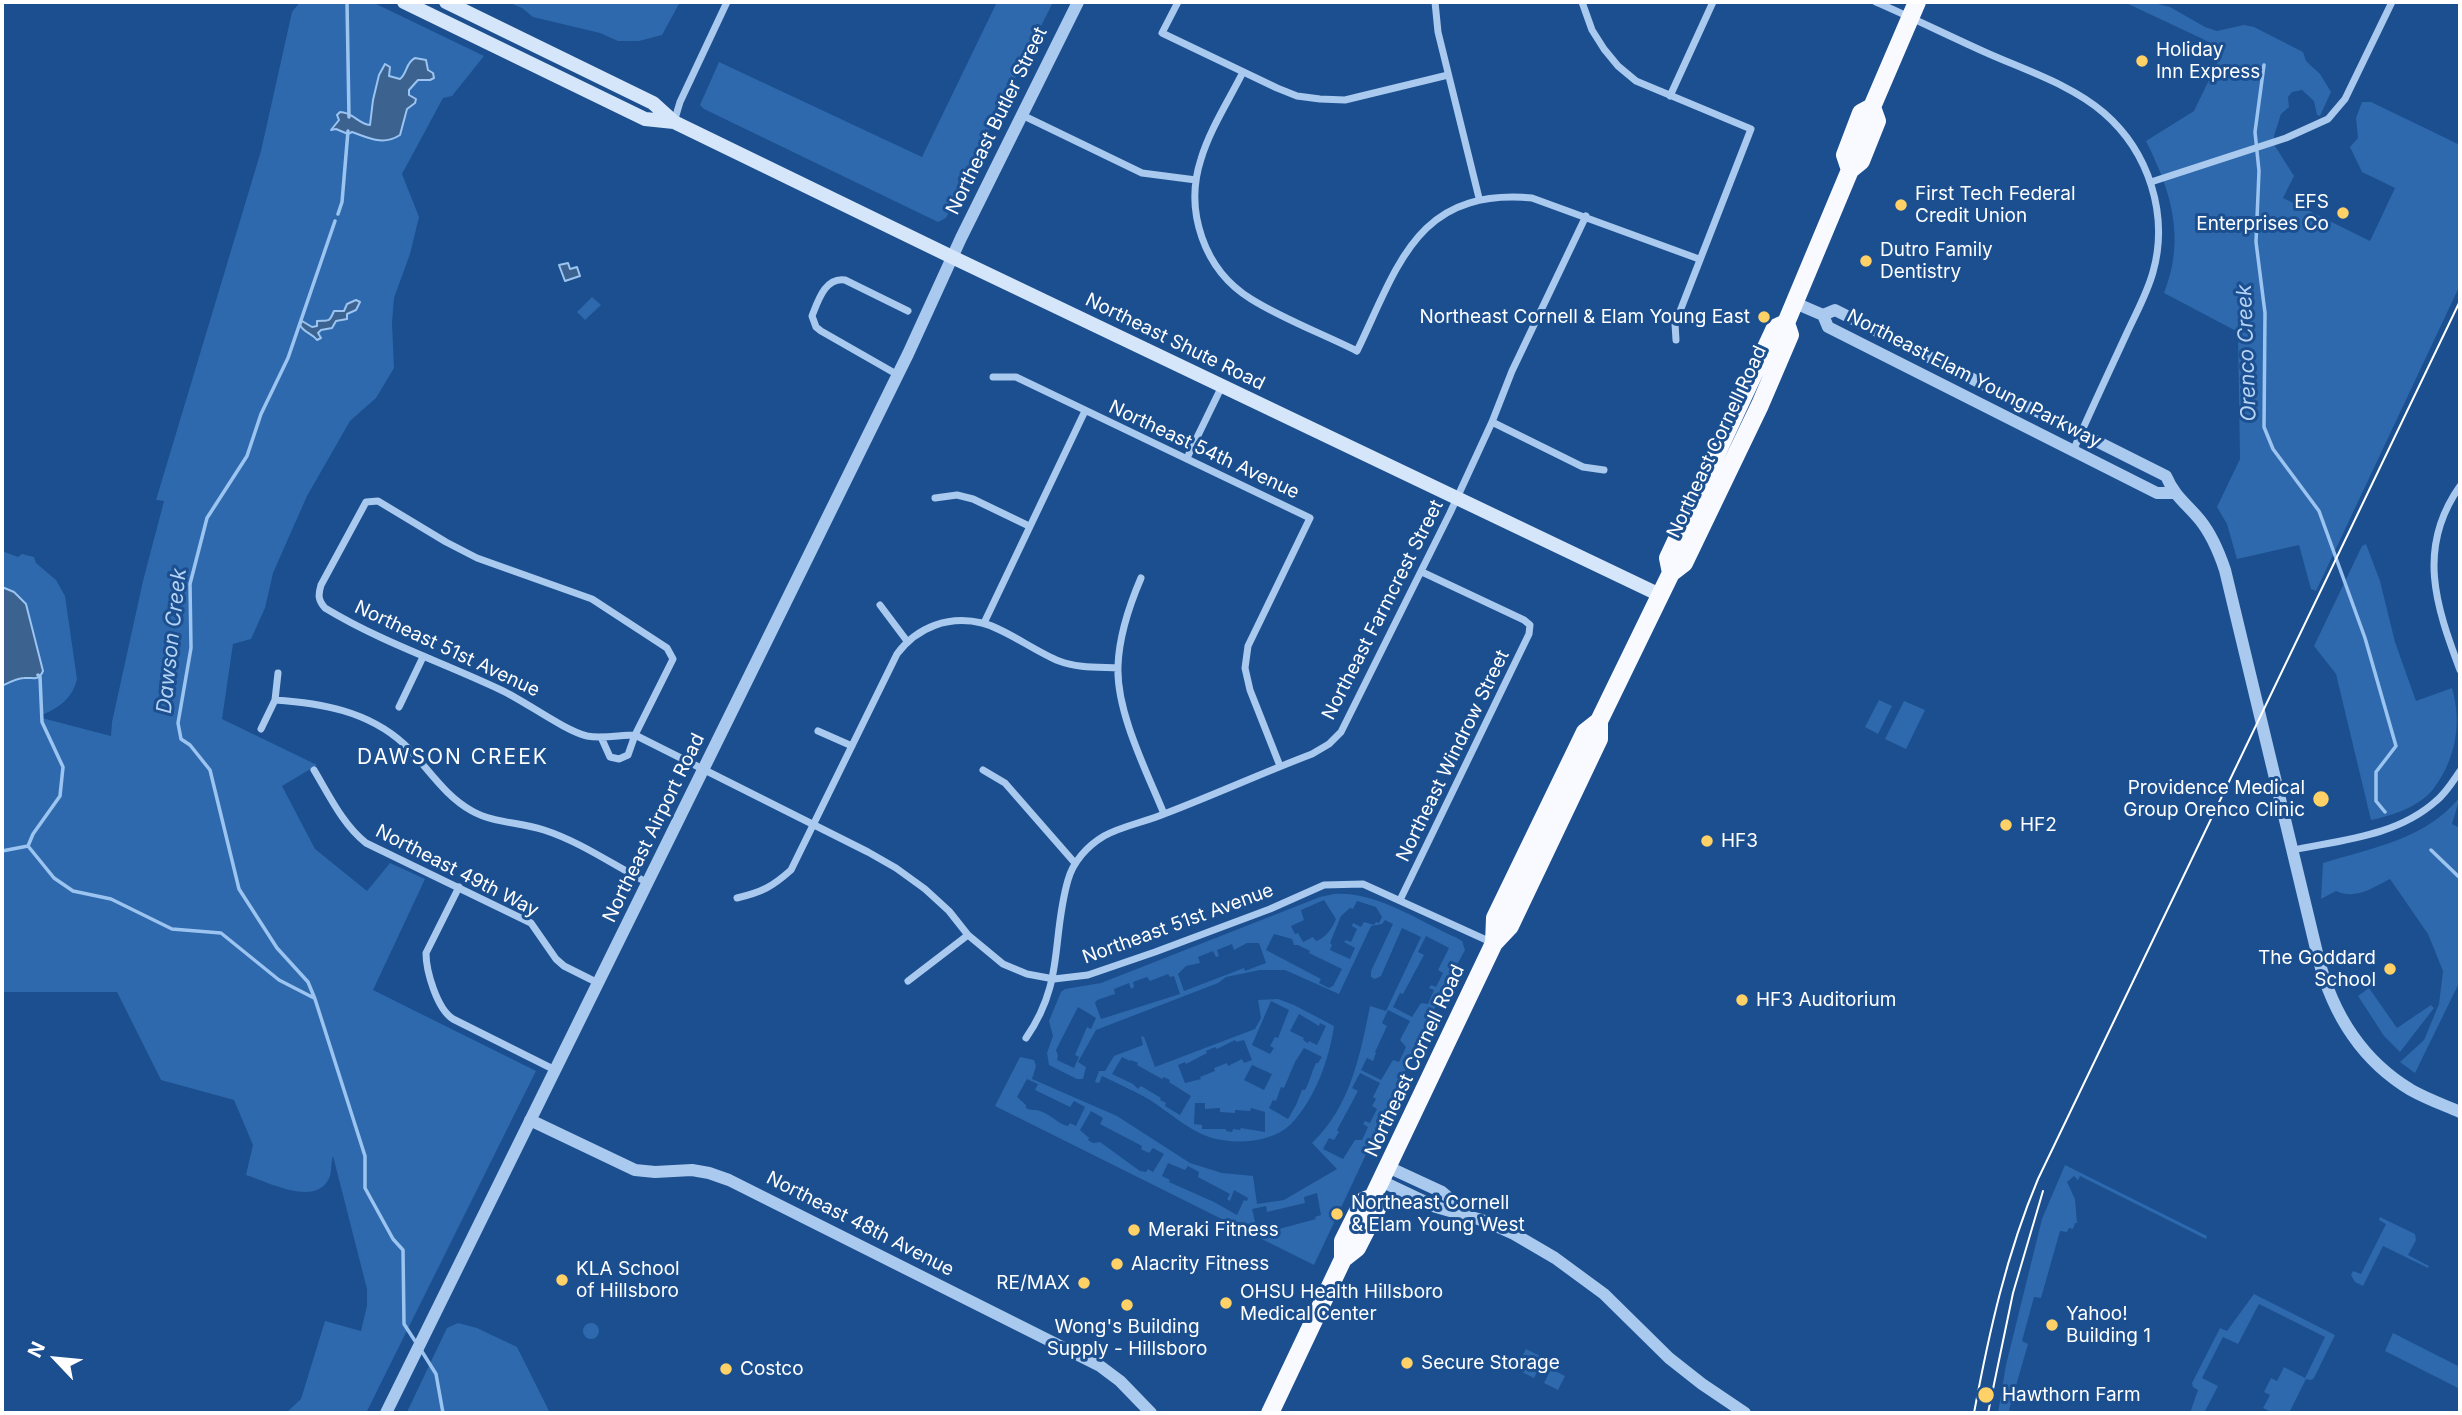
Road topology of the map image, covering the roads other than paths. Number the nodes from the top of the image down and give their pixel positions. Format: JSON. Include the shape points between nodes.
{"nodes":[{"id":1,"x":446,"y":2,"type":"edge"},
{"id":2,"x":727,"y":2,"type":"edge"},
{"id":3,"x":1078,"y":2,"type":"edge"},
{"id":4,"x":1178,"y":2,"type":"edge"},
{"id":5,"x":1435,"y":2,"type":"edge"},
{"id":6,"x":1583,"y":2,"type":"edge"},
{"id":7,"x":1713,"y":2,"type":"edge"},
{"id":8,"x":1876,"y":2,"type":"edge"},
{"id":9,"x":2392,"y":2,"type":"edge"},
{"id":10,"x":411,"y":3,"type":"edge"},
{"id":11,"x":1914,"y":9,"type":"edge"},
{"id":12,"x":1242,"y":72,"type":"junction"},
{"id":13,"x":1448,"y":75,"type":"junction"},
{"id":14,"x":1670,"y":96,"type":"junction"},
{"id":15,"x":1022,"y":115,"type":"junction"},
{"id":16,"x":674,"y":122,"type":"junction"},
{"id":17,"x":1196,"y":180,"type":"junction"},
{"id":18,"x":2151,"y":183,"type":"junction"},
{"id":19,"x":1479,"y":198,"type":"junction"},
{"id":20,"x":1586,"y":216,"type":"junction"},
{"id":21,"x":952,"y":257,"type":"junction"},
{"id":22,"x":1699,"y":259,"type":"junction"},
{"id":23,"x":1795,"y":303,"type":"junction"},
{"id":24,"x":908,"y":311,"type":"dead end"},
{"id":25,"x":1823,"y":315,"type":"junction"},
{"id":26,"x":1676,"y":340,"type":"dead end"},
{"id":27,"x":898,"y":375,"type":"junction"},
{"id":28,"x":993,"y":377,"type":"dead end"},
{"id":29,"x":1222,"y":386,"type":"junction"},
{"id":30,"x":1085,"y":411,"type":"junction"},
{"id":31,"x":1492,"y":422,"type":"junction"},
{"id":32,"x":2080,"y":434,"type":"junction"},
{"id":33,"x":2073,"y":451,"type":"junction"},
{"id":34,"x":1187,"y":458,"type":"junction"},
{"id":35,"x":1604,"y":470,"type":"dead end"},
{"id":36,"x":2460,"y":486,"type":"edge"},
{"id":37,"x":2173,"y":493,"type":"junction"},
{"id":38,"x":935,"y":498,"type":"dead end"},
{"id":39,"x":1457,"y":499,"type":"junction"},
{"id":40,"x":1029,"y":526,"type":"junction"},
{"id":41,"x":1422,"y":572,"type":"junction"},
{"id":42,"x":1141,"y":578,"type":"dead end"},
{"id":43,"x":1660,"y":596,"type":"junction"},
{"id":44,"x":880,"y":605,"type":"dead end"},
{"id":45,"x":984,"y":623,"type":"junction"},
{"id":46,"x":907,"y":641,"type":"junction"},
{"id":47,"x":423,"y":657,"type":"junction"},
{"id":48,"x":1118,"y":667,"type":"junction"},
{"id":49,"x":2460,"y":670,"type":"edge"},
{"id":50,"x":278,"y":673,"type":"dead end"},
{"id":51,"x":275,"y":700,"type":"junction"},
{"id":52,"x":400,"y":707,"type":"dead end"},
{"id":53,"x":261,"y":729,"type":"dead end"},
{"id":54,"x":818,"y":731,"type":"dead end"},
{"id":55,"x":635,"y":735,"type":"junction"},
{"id":56,"x":601,"y":737,"type":"junction"},
{"id":57,"x":852,"y":746,"type":"junction"},
{"id":58,"x":1280,"y":766,"type":"junction"},
{"id":59,"x":704,"y":769,"type":"junction"},
{"id":60,"x":983,"y":770,"type":"dead end"},
{"id":61,"x":314,"y":771,"type":"dead end"},
{"id":62,"x":2460,"y":771,"type":"edge"},
{"id":63,"x":1164,"y":814,"type":"junction"},
{"id":64,"x":813,"y":824,"type":"junction"},
{"id":65,"x":2293,"y":850,"type":"junction"},
{"id":66,"x":1074,"y":862,"type":"junction"},
{"id":67,"x":648,"y":883,"type":"junction"},
{"id":68,"x":459,"y":887,"type":"junction"},
{"id":69,"x":737,"y":898,"type":"dead end"},
{"id":70,"x":1400,"y":900,"type":"junction"},
{"id":71,"x":968,"y":935,"type":"junction"},
{"id":72,"x":1494,"y":943,"type":"junction"},
{"id":73,"x":1054,"y":979,"type":"junction"},
{"id":74,"x":908,"y":981,"type":"dead end"},
{"id":75,"x":598,"y":983,"type":"junction"},
{"id":76,"x":1027,"y":1038,"type":"dead end"},
{"id":77,"x":555,"y":1070,"type":"junction"},
{"id":78,"x":2460,"y":1112,"type":"edge"},
{"id":79,"x":530,"y":1120,"type":"junction"},
{"id":80,"x":1381,"y":1182,"type":"junction"},
{"id":81,"x":386,"y":1413,"type":"edge"},
{"id":82,"x":1151,"y":1413,"type":"edge"},
{"id":83,"x":1270,"y":1413,"type":"edge"},
{"id":84,"x":1745,"y":1413,"type":"edge"}],
"edges":[{"from":1,"to":16,"type":"main road","name":"Northeast Shute Road","via":[[653,103]]},
{"from":2,"to":16,"type":"street"},
{"from":3,"to":15,"type":"street","name":"Northeast Butler Street"},
{"from":4,"to":12,"type":"street","via":[[1162,33]]},
{"from":5,"to":13,"type":"street"},
{"from":6,"to":14,"type":"street","via":[[1592,30],[1618,66]]},
{"from":7,"to":14,"type":"street"},
{"from":8,"to":11,"type":"street"},
{"from":9,"to":18,"type":"street","via":[[2341,105],[2328,119],[2286,138]]},
{"from":10,"to":16,"type":"main road","name":"Northeast Shute Road","via":[[645,119]]},
{"from":11,"to":18,"type":"street","via":[[2104,113],[2136,152]]},
{"from":11,"to":23,"type":"highway","name":"Northeast Cornell Road","via":[[1872,107],[1877,121],[1861,161],[1850,170]]},
{"from":12,"to":13,"type":"street","via":[[1297,96],[1345,100]]},
{"from":12,"to":17,"type":"street","via":[[1201,158]]},
{"from":13,"to":19,"type":"street"},
{"from":14,"to":22,"type":"street","via":[[1751,129]]},
{"from":15,"to":17,"type":"street","via":[[1142,173]]},
{"from":15,"to":21,"type":"street","name":"Northeast Butler Street"},
{"from":16,"to":21,"type":"main road","name":"Northeast Shute Road"},
{"from":17,"to":19,"type":"street","via":[[1198,227],[1221,273],[1250,299],[1357,351],[1415,239],[1443,214]]},
{"from":18,"to":32,"type":"street","via":[[2159,227],[2153,275]]},
{"from":19,"to":20,"type":"street","via":[[1532,198]]},
{"from":20,"to":22,"type":"street"},
{"from":20,"to":31,"type":"street","name":"Northeast Farmcrest Street"},
{"from":21,"to":27,"type":"street","name":"Northeast Airport Road"},
{"from":21,"to":29,"type":"main road","name":"Northeast Shute Road"},
{"from":22,"to":26,"type":"street","via":[[1675,324]]},
{"from":23,"to":25,"type":"street"},
{"from":23,"to":43,"type":"highway","name":"Northeast Cornell Road","via":[[1786,323],[1775,328],[1668,558],[1671,573]]},
{"from":24,"to":27,"type":"street","via":[[838,279],[824,291],[812,316],[821,331]]},
{"from":25,"to":32,"type":"street","name":"Northeast Elam Young Parkway","via":[[1835,310]]},
{"from":25,"to":33,"type":"street","name":"Northeast Elam Young Parkway","via":[[1828,327]]},
{"from":27,"to":59,"type":"street","name":"Northeast Airport Road"},
{"from":28,"to":30,"type":"street","name":"Northeast 54th Avenue","via":[[1016,377]]},
{"from":29,"to":34,"type":"street"},
{"from":29,"to":39,"type":"main road","name":"Northeast Shute Road"},
{"from":30,"to":34,"type":"street","name":"Northeast 54th Avenue"},
{"from":30,"to":40,"type":"street"},
{"from":31,"to":35,"type":"street","via":[[1583,467]]},
{"from":31,"to":39,"type":"street","name":"Northeast Farmcrest Street"},
{"from":32,"to":33,"type":"street"},
{"from":32,"to":37,"type":"street","name":"Northeast Elam Young Parkway","via":[[2166,476]]},
{"from":33,"to":37,"type":"street","name":"Northeast Elam Young Parkway","via":[[2157,493]]},
{"from":34,"to":58,"type":"street","name":"Northeast 54th Avenue","via":[[1310,518],[1248,646],[1245,668]]},
{"from":36,"to":49,"type":"street","via":[[2439,531],[2434,591]]},
{"from":37,"to":65,"type":"street","name":"Northeast Elam Young Parkway","via":[[2202,523],[2221,557]]},
{"from":38,"to":40,"type":"street","via":[[957,495],[973,499]]},
{"from":39,"to":41,"type":"street","name":"Northeast Farmcrest Street"},
{"from":39,"to":43,"type":"main road","name":"Northeast Shute Road"},
{"from":40,"to":45,"type":"street"},
{"from":41,"to":58,"type":"street","name":"Northeast Farmcrest Street","via":[[1341,732],[1312,754]]},
{"from":41,"to":70,"type":"street","name":"Northeast Windrow Street","via":[[1530,625],[1523,649]]},
{"from":42,"to":48,"type":"street","via":[[1124,626]]},
{"from":43,"to":72,"type":"highway","name":"Northeast Cornell Road","via":[[1599,721],[1599,739],[1510,926]]},
{"from":44,"to":46,"type":"street"},
{"from":45,"to":46,"type":"street","via":[[947,621]]},
{"from":45,"to":48,"type":"street","via":[[1061,662]]},
{"from":46,"to":57,"type":"street"},
{"from":47,"to":52,"type":"street"},
{"from":47,"to":55,"type":"street","name":"Northeast 51st Avenue","via":[[381,639],[320,602],[321,585],[361,509],[371,500],[477,558],[592,599],[667,648],[673,659]]},
{"from":47,"to":56,"type":"street","name":"Northeast 51st Avenue","via":[[503,690],[578,733]]},
{"from":48,"to":63,"type":"street","via":[[1130,732]]},
{"from":50,"to":51,"type":"street"},
{"from":51,"to":53,"type":"street"},
{"from":51,"to":67,"type":"street","via":[[315,703],[367,720],[404,744],[455,801],[475,813],[568,839]]},
{"from":54,"to":57,"type":"street"},
{"from":55,"to":56,"type":"street","name":"Northeast 51st Avenue"},
{"from":55,"to":56,"type":"street","name":"Northeast 51st Avenue","via":[[628,755],[619,760],[610,757]]},
{"from":55,"to":59,"type":"street","name":"Northeast 51st Avenue"},
{"from":57,"to":64,"type":"street"},
{"from":58,"to":63,"type":"street","name":"Northeast Farmcrest Street"},
{"from":59,"to":64,"type":"street","name":"Northeast 51st Avenue"},
{"from":59,"to":67,"type":"street","name":"Northeast Airport Road"},
{"from":60,"to":66,"type":"street","via":[[1005,783]]},
{"from":61,"to":68,"type":"street","name":"Northeast 49th Way","via":[[366,843]]},
{"from":62,"to":65,"type":"street","via":[[2439,799],[2391,829]]},
{"from":63,"to":66,"type":"street","name":"Northeast Farmcrest Street","via":[[1104,836]]},
{"from":64,"to":69,"type":"street","via":[[791,870],[761,892]]},
{"from":64,"to":71,"type":"street","name":"Northeast 51st Avenue","via":[[896,868],[950,911]]},
{"from":65,"to":78,"type":"street","name":"Northeast Elam Young Parkway","via":[[2323,975],[2345,1026],[2371,1059],[2397,1080]]},
{"from":66,"to":73,"type":"street"},
{"from":67,"to":75,"type":"street","name":"Northeast Airport Road"},
{"from":68,"to":75,"type":"street","name":"Northeast 49th Way","via":[[531,923],[556,959]]},
{"from":68,"to":77,"type":"street","via":[[426,953],[440,1006],[453,1019]]},
{"from":70,"to":72,"type":"street","name":"Northeast 51st Avenue"},
{"from":70,"to":73,"type":"street","name":"Northeast 51st Avenue","via":[[1363,884],[1324,885],[1155,952],[1088,975]]},
{"from":71,"to":73,"type":"street","name":"Northeast 51st Avenue","via":[[1003,964]]},
{"from":71,"to":74,"type":"street"},
{"from":72,"to":80,"type":"highway","name":"Northeast Cornell Road"},
{"from":73,"to":76,"type":"street"},
{"from":75,"to":77,"type":"street","name":"Northeast Airport Road"},
{"from":77,"to":79,"type":"street","name":"Northeast Airport Road"},
{"from":79,"to":81,"type":"street","name":"Northeast Airport Road"},
{"from":79,"to":82,"type":"street","name":"Northeast 48th Avenue","via":[[635,1170],[700,1171],[729,1180],[1100,1366]]},
{"from":80,"to":83,"type":"highway","name":"Northeast Cornell Road","via":[[1378,1207],[1357,1248],[1343,1259]]},
{"from":80,"to":84,"type":"street","via":[[1442,1192],[1470,1215],[1514,1234],[1570,1268],[1604,1294],[1669,1358]]}]}
